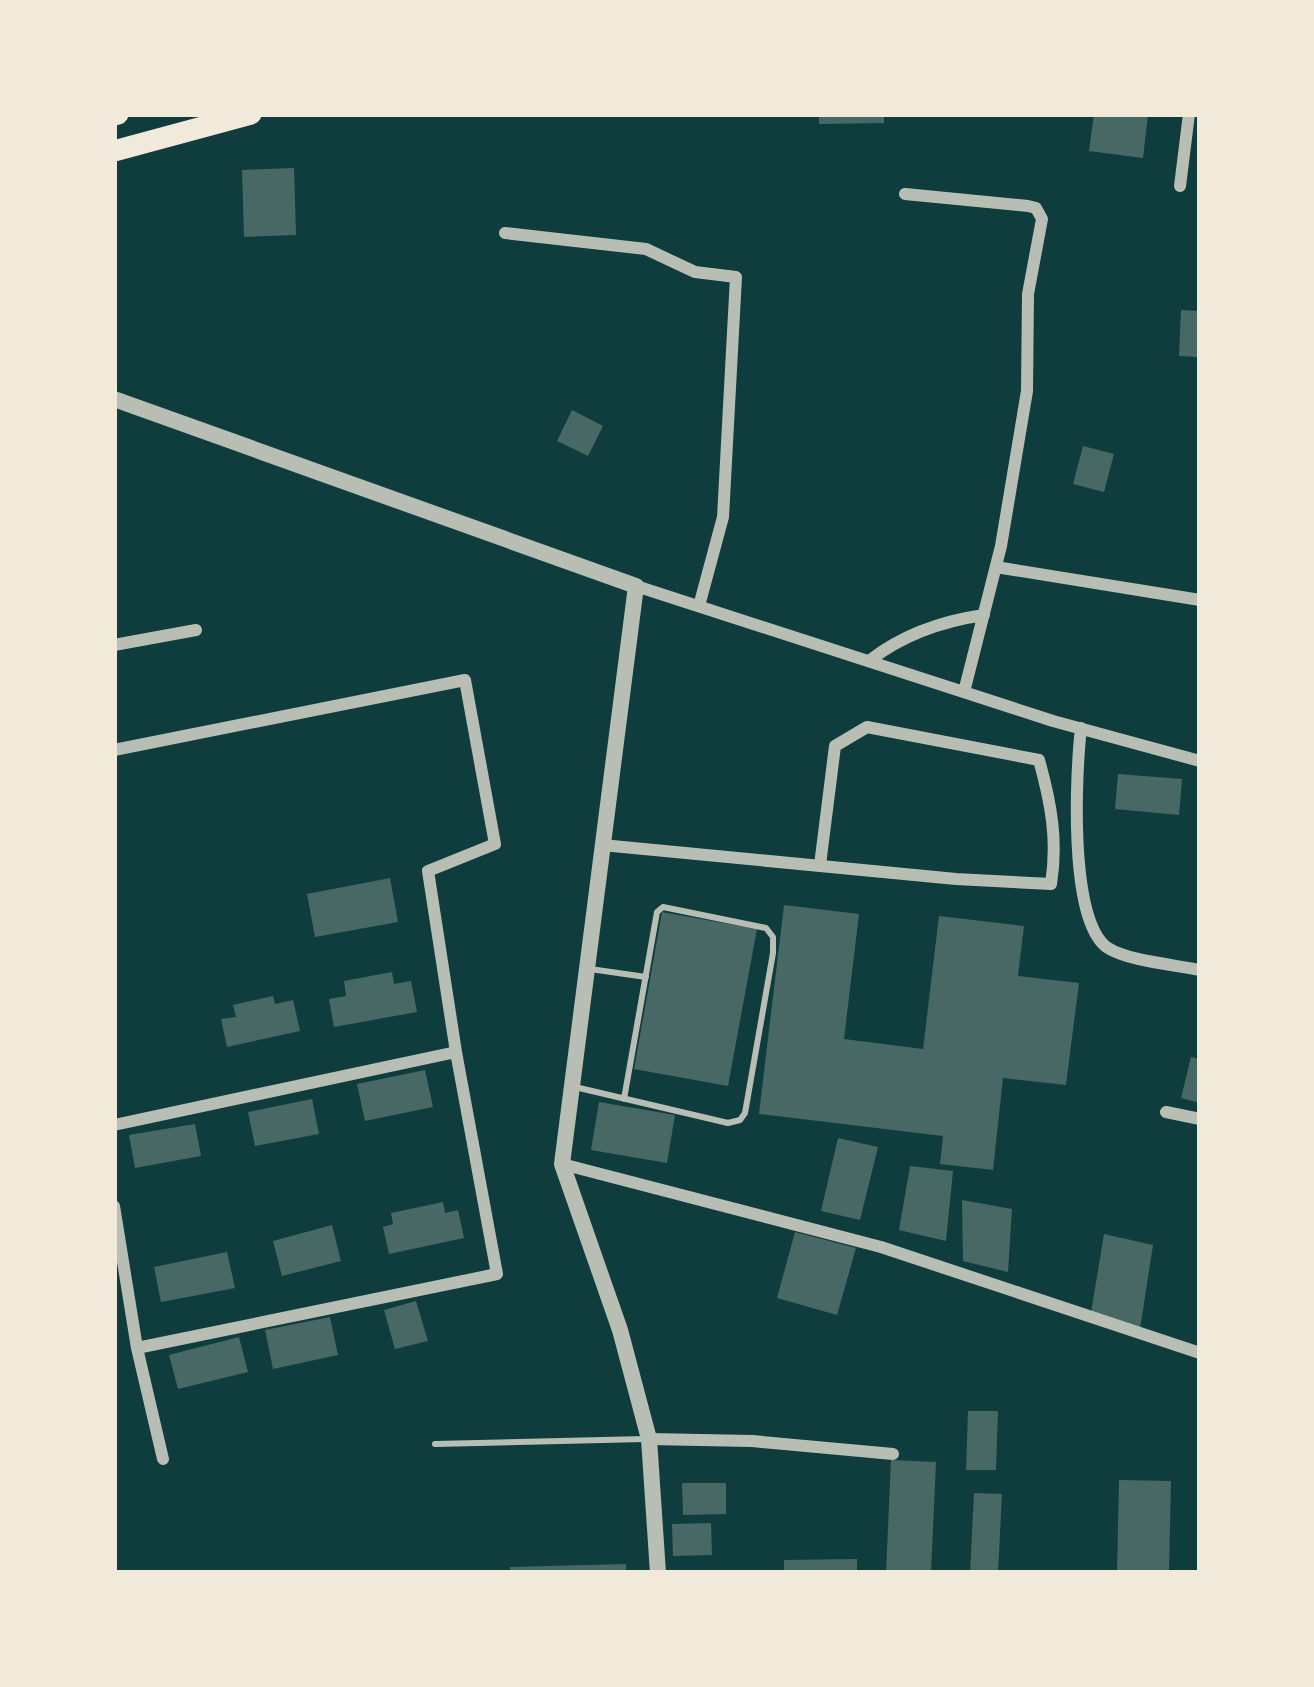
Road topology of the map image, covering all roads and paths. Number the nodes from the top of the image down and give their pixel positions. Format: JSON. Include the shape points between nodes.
{"nodes":[{"id":1,"x":251,"y":114,"type":"edge"},
{"id":2,"x":1189,"y":114,"type":"edge"},
{"id":3,"x":114,"y":151,"type":"edge"},
{"id":4,"x":1180,"y":186,"type":"dead end"},
{"id":5,"x":905,"y":194,"type":"dead end"},
{"id":6,"x":505,"y":232,"type":"dead end"},
{"id":7,"x":114,"y":400,"type":"edge"},
{"id":8,"x":996,"y":567,"type":"junction"},
{"id":9,"x":636,"y":586,"type":"junction"},
{"id":10,"x":1200,"y":601,"type":"edge"},
{"id":11,"x":699,"y":606,"type":"junction"},
{"id":12,"x":984,"y":615,"type":"junction"},
{"id":13,"x":196,"y":630,"type":"dead end"},
{"id":14,"x":114,"y":645,"type":"edge"},
{"id":15,"x":869,"y":661,"type":"junction"},
{"id":16,"x":964,"y":692,"type":"junction"},
{"id":17,"x":1081,"y":728,"type":"junction"},
{"id":18,"x":114,"y":750,"type":"edge"},
{"id":19,"x":1200,"y":761,"type":"edge"},
{"id":20,"x":602,"y":845,"type":"junction"},
{"id":21,"x":820,"y":866,"type":"junction"},
{"id":22,"x":587,"y":968,"type":"junction"},
{"id":23,"x":1200,"y":970,"type":"edge"},
{"id":24,"x":646,"y":977,"type":"junction"},
{"id":25,"x":455,"y":1052,"type":"junction"},
{"id":26,"x":572,"y":1086,"type":"junction"},
{"id":27,"x":624,"y":1099,"type":"junction"},
{"id":28,"x":1166,"y":1112,"type":"dead end"},
{"id":29,"x":1200,"y":1119,"type":"edge"},
{"id":30,"x":114,"y":1125,"type":"edge"},
{"id":31,"x":562,"y":1164,"type":"junction"},
{"id":32,"x":114,"y":1206,"type":"edge"},
{"id":33,"x":137,"y":1348,"type":"junction"},
{"id":34,"x":1200,"y":1353,"type":"edge"},
{"id":35,"x":649,"y":1439,"type":"junction"},
{"id":36,"x":435,"y":1444,"type":"dead end"},
{"id":37,"x":893,"y":1454,"type":"dead end"},
{"id":38,"x":163,"y":1459,"type":"dead end"},
{"id":39,"x":658,"y":1573,"type":"edge"}],
"edges":[{"from":1,"to":3,"type":"main road"},
{"from":2,"to":4,"type":"street"},
{"from":5,"to":8,"type":"street","via":[[1028,206],[1042,219],[1028,294],[1027,391]]},
{"from":6,"to":11,"type":"street","via":[[646,249],[695,272],[736,277],[723,517]]},
{"from":7,"to":9,"type":"street"},
{"from":8,"to":10,"type":"street"},
{"from":8,"to":12,"type":"street"},
{"from":9,"to":11,"type":"street"},
{"from":9,"to":20,"type":"street"},
{"from":11,"to":15,"type":"street"},
{"from":12,"to":15,"type":"street","via":[[894,641]]},
{"from":12,"to":16,"type":"street"},
{"from":13,"to":14,"type":"street"},
{"from":15,"to":16,"type":"street"},
{"from":16,"to":17,"type":"street"},
{"from":17,"to":19,"type":"street"},
{"from":17,"to":23,"type":"street","via":[[1075,834],[1098,937],[1126,954]]},
{"from":18,"to":25,"type":"street","via":[[465,680],[495,844],[428,871]]},
{"from":20,"to":21,"type":"street"},
{"from":20,"to":22,"type":"street"},
{"from":21,"to":21,"type":"street","via":[[1051,884],[1054,821],[1040,760],[867,728],[846,736],[835,746]]},
{"from":22,"to":24,"type":"lane"},
{"from":22,"to":26,"type":"street"},
{"from":24,"to":27,"type":"lane"},
{"from":24,"to":27,"type":"lane","via":[[663,907],[766,928],[773,937],[740,1120],[728,1124]]},
{"from":25,"to":30,"type":"street"},
{"from":25,"to":33,"type":"street","via":[[497,1274]]},
{"from":26,"to":27,"type":"lane"},
{"from":26,"to":31,"type":"street"},
{"from":28,"to":29,"type":"street"},
{"from":31,"to":34,"type":"street","via":[[881,1247]]},
{"from":31,"to":35,"type":"street"},
{"from":32,"to":33,"type":"street"},
{"from":33,"to":38,"type":"street"},
{"from":35,"to":36,"type":"lane"},
{"from":35,"to":37,"type":"street"},
{"from":35,"to":39,"type":"street"}]}
